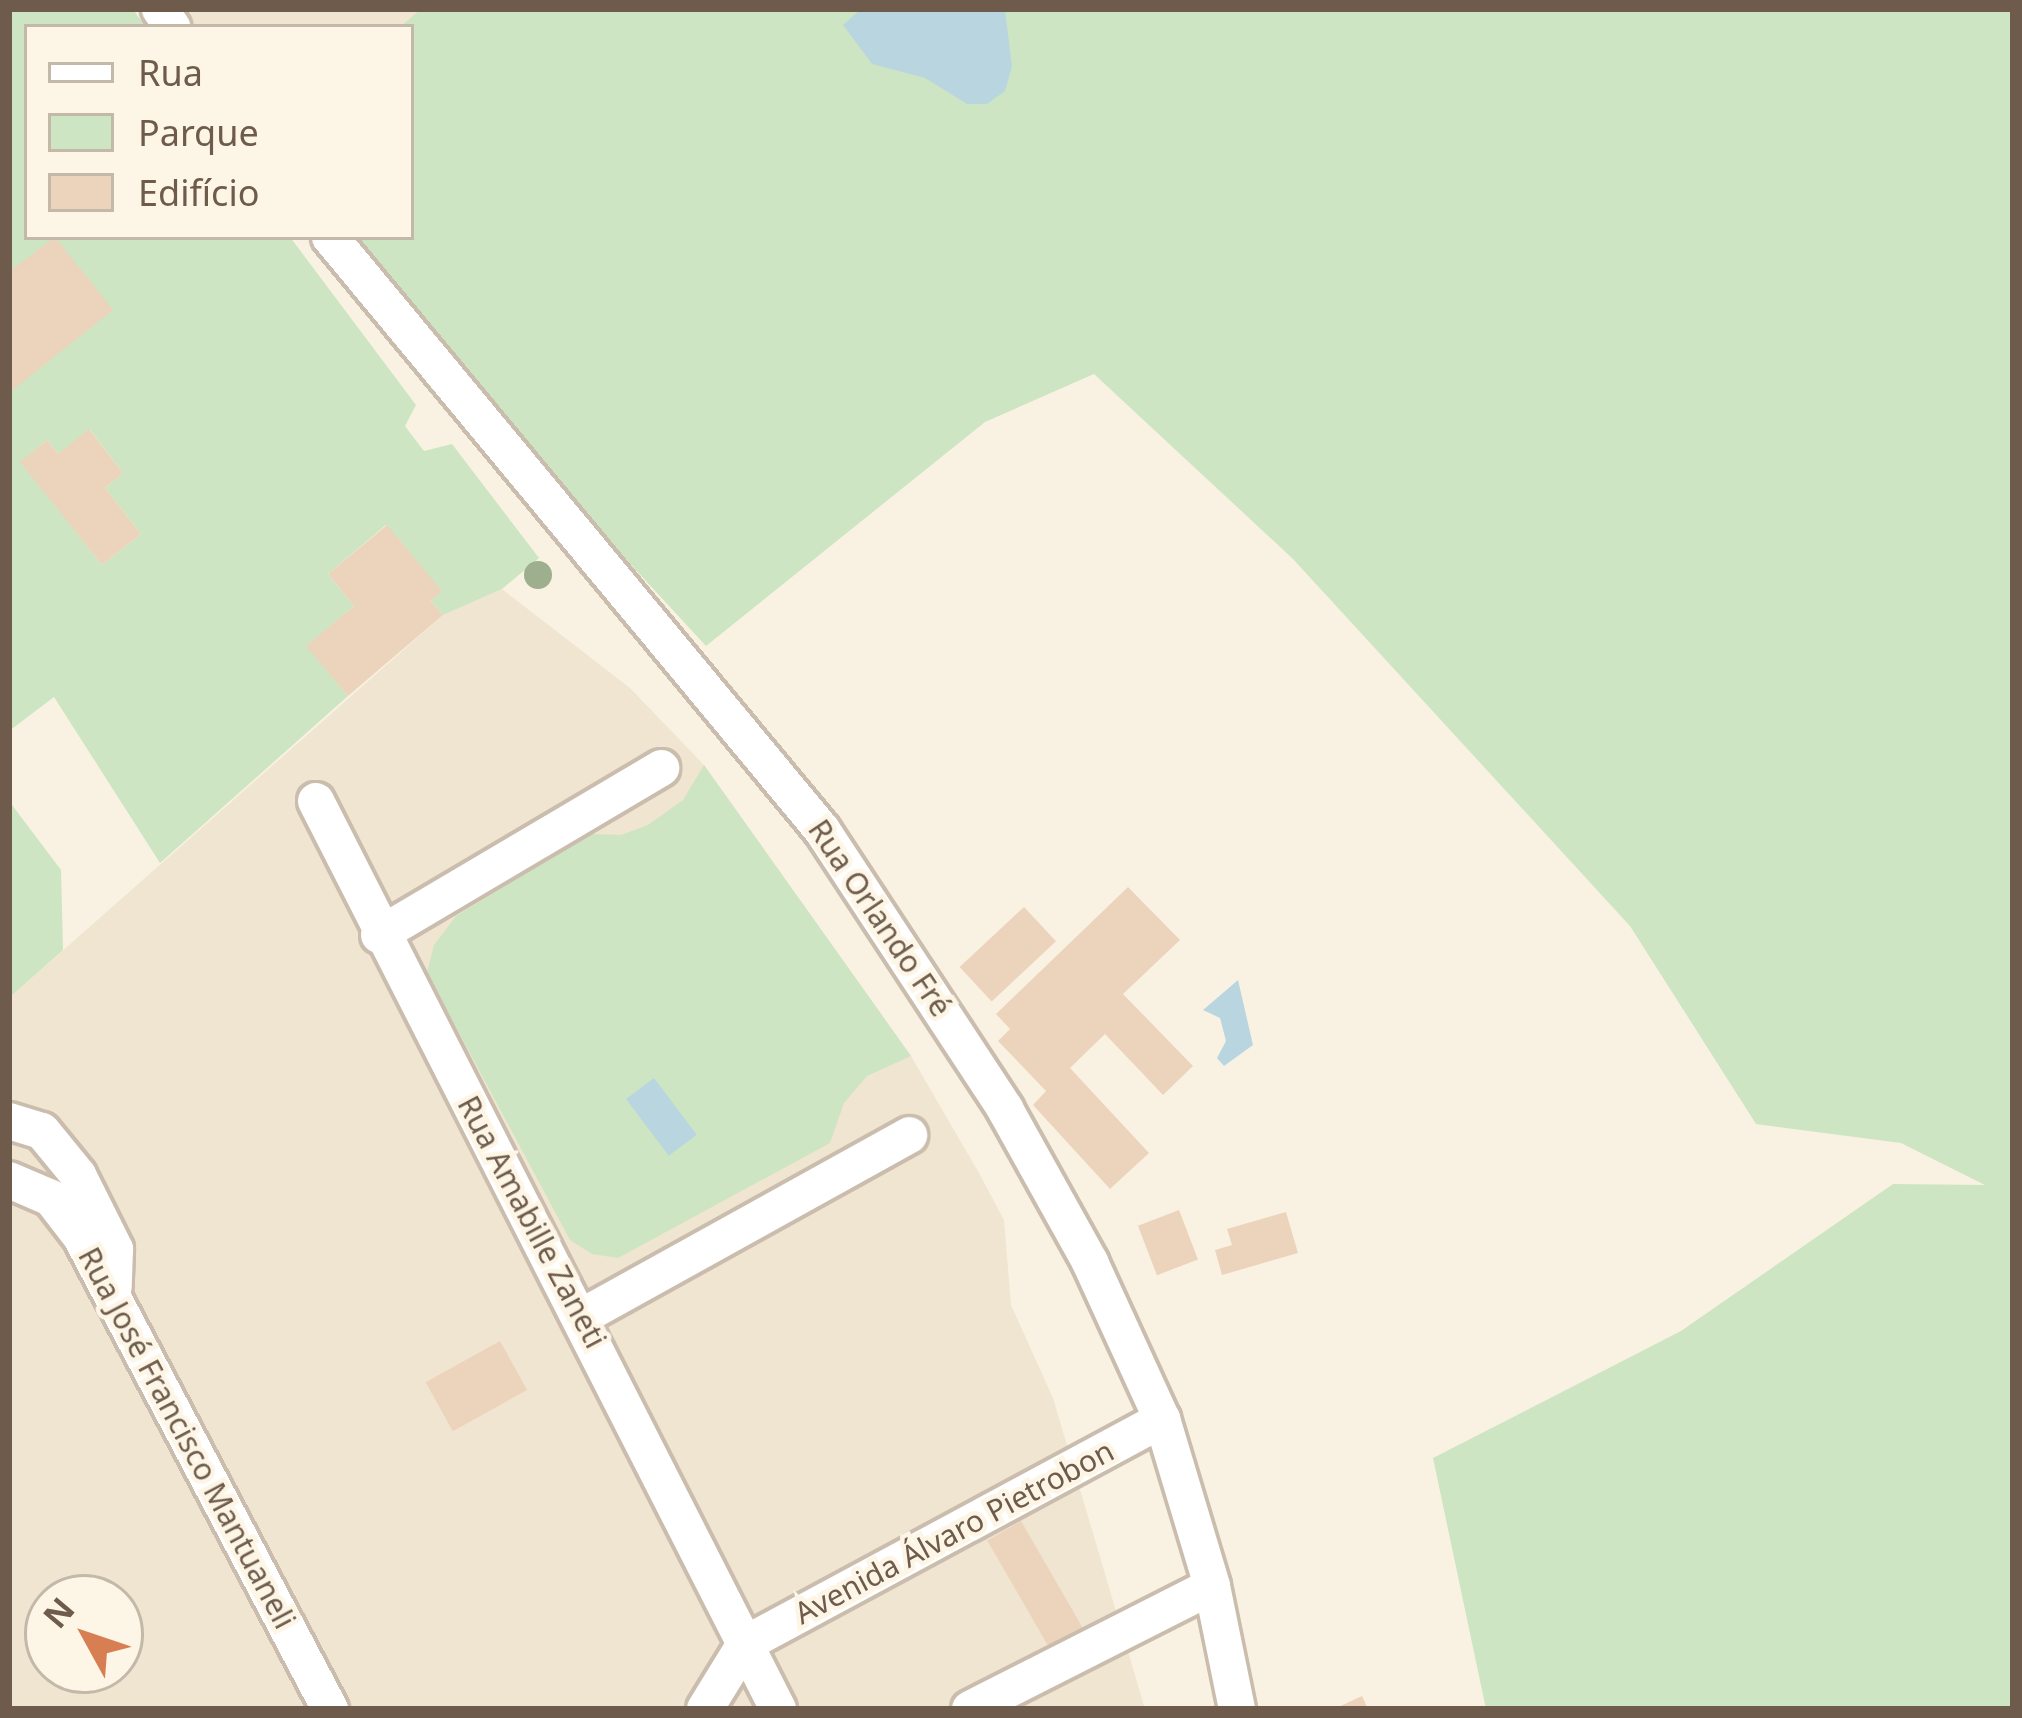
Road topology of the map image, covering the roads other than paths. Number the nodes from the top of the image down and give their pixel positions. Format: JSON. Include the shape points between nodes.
{"nodes":[{"id":1,"x":332,"y":240,"type":"edge"},
{"id":2,"x":662,"y":768,"type":"dead end"},
{"id":3,"x":316,"y":802,"type":"dead end"},
{"id":4,"x":379,"y":935,"type":"junction"},
{"id":5,"x":9,"y":1121,"type":"edge"},
{"id":6,"x":909,"y":1135,"type":"dead end"},
{"id":7,"x":18,"y":1181,"type":"edge"},
{"id":8,"x":113,"y":1297,"type":"junction"},
{"id":9,"x":583,"y":1316,"type":"junction"},
{"id":10,"x":1162,"y":1419,"type":"junction"},
{"id":11,"x":1212,"y":1586,"type":"junction"},
{"id":12,"x":745,"y":1644,"type":"junction"},
{"id":13,"x":330,"y":1709,"type":"edge"},
{"id":14,"x":705,"y":1709,"type":"edge"},
{"id":15,"x":778,"y":1709,"type":"edge"},
{"id":16,"x":970,"y":1709,"type":"edge"},
{"id":17,"x":1237,"y":1709,"type":"edge"}],
"edges":[{"from":1,"to":10,"type":"street","name":"Rua Orlando Fré","via":[[836,849],[1005,1109],[1090,1262]]},
{"from":2,"to":4,"type":"street"},
{"from":3,"to":4,"type":"street","name":"Rua Amabille Zaneti"},
{"from":4,"to":9,"type":"street","name":"Rua Amabille Zaneti"},
{"from":5,"to":8,"type":"street","via":[[43,1131],[78,1174],[115,1249]]},
{"from":6,"to":9,"type":"street"},
{"from":7,"to":8,"type":"street","name":"Rua José Francisco Mantuaneli","via":[[69,1219]]},
{"from":8,"to":13,"type":"street","name":"Rua José Francisco Mantuaneli"},
{"from":9,"to":12,"type":"street","name":"Rua Amabille Zaneti"},
{"from":10,"to":11,"type":"street","name":"Rua Orlando Fré"},
{"from":10,"to":12,"type":"street","name":"Avenida Álvaro Pietrobon"},
{"from":11,"to":16,"type":"street"},
{"from":11,"to":17,"type":"street","name":"Rua Orlando Fré"},
{"from":12,"to":14,"type":"street"},
{"from":12,"to":15,"type":"street","name":"Rua Amabille Zaneti"}]}
